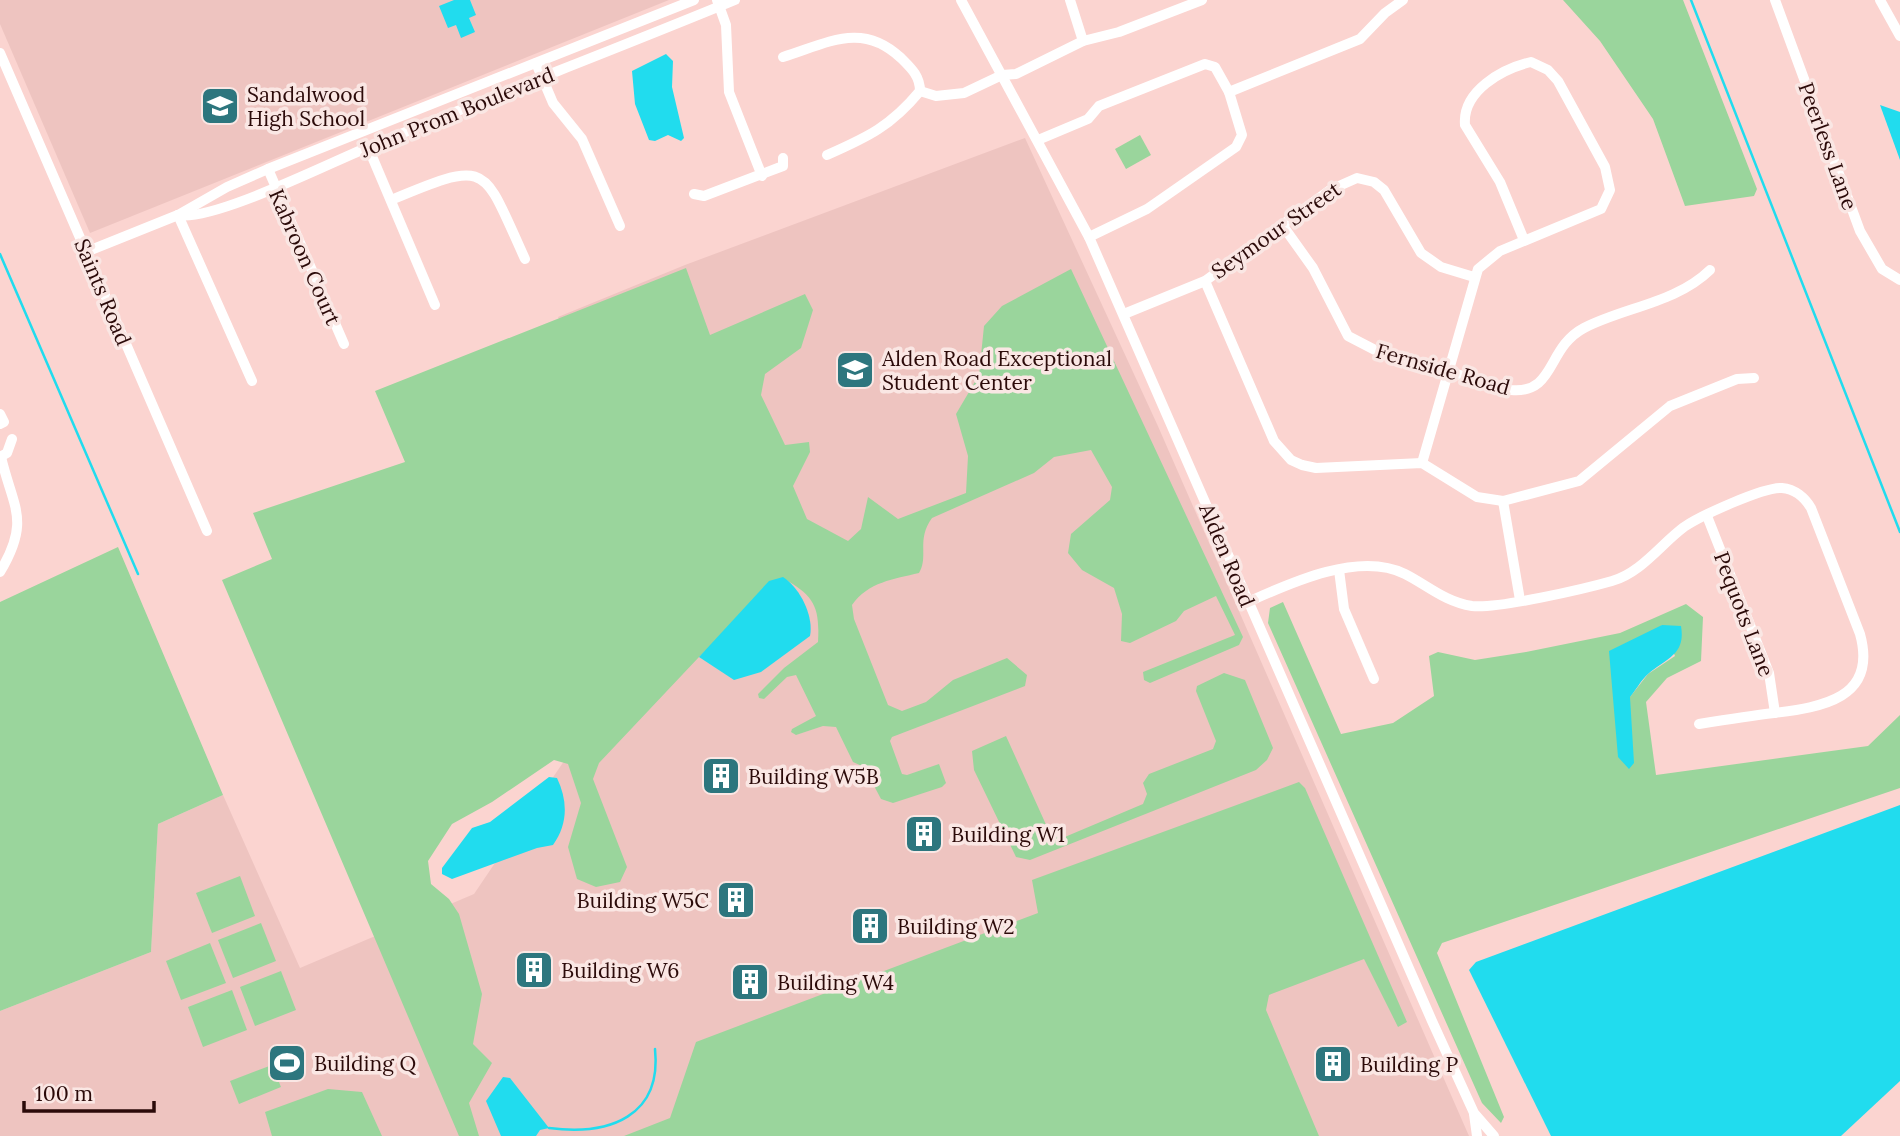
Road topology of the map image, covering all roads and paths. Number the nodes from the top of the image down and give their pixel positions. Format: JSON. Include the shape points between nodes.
{"nodes":[{"id":1,"x":694,"y":0,"type":"edge"},
{"id":2,"x":735,"y":0,"type":"edge"},
{"id":3,"x":1070,"y":0,"type":"edge"},
{"id":4,"x":1202,"y":0,"type":"edge"},
{"id":5,"x":1403,"y":0,"type":"edge"},
{"id":6,"x":1774,"y":0,"type":"edge"},
{"id":7,"x":1880,"y":0,"type":"edge"},
{"id":8,"x":962,"y":2,"type":"edge"},
{"id":9,"x":718,"y":3,"type":"edge"},
{"id":10,"x":1900,"y":36,"type":"edge"},
{"id":11,"x":1083,"y":41,"type":"junction"},
{"id":12,"x":0,"y":54,"type":"edge"},
{"id":13,"x":783,"y":57,"type":"dead end"},
{"id":14,"x":536,"y":63,"type":"junction"},
{"id":15,"x":1002,"y":75,"type":"junction"},
{"id":16,"x":541,"y":78,"type":"junction"},
{"id":17,"x":920,"y":91,"type":"junction"},
{"id":18,"x":1228,"y":92,"type":"junction"},
{"id":19,"x":1038,"y":139,"type":"junction"},
{"id":20,"x":334,"y":142,"type":"junction"},
{"id":21,"x":368,"y":147,"type":"junction"},
{"id":22,"x":827,"y":156,"type":"dead end"},
{"id":23,"x":783,"y":158,"type":"dead end"},
{"id":24,"x":330,"y":163,"type":"junction"},
{"id":25,"x":268,"y":169,"type":"junction"},
{"id":26,"x":762,"y":176,"type":"junction"},
{"id":27,"x":274,"y":187,"type":"junction"},
{"id":28,"x":694,"y":194,"type":"dead end"},
{"id":29,"x":391,"y":200,"type":"junction"},
{"id":30,"x":178,"y":215,"type":"junction"},
{"id":31,"x":620,"y":226,"type":"dead end"},
{"id":32,"x":1283,"y":226,"type":"junction"},
{"id":33,"x":1089,"y":237,"type":"junction"},
{"id":34,"x":1524,"y":240,"type":"junction"},
{"id":35,"x":86,"y":252,"type":"junction"},
{"id":36,"x":526,"y":259,"type":"dead end"},
{"id":37,"x":1710,"y":270,"type":"dead end"},
{"id":38,"x":1474,"y":276,"type":"junction"},
{"id":39,"x":1900,"y":280,"type":"edge"},
{"id":40,"x":1205,"y":281,"type":"junction"},
{"id":41,"x":435,"y":304,"type":"dead end"},
{"id":42,"x":1124,"y":314,"type":"junction"},
{"id":43,"x":344,"y":344,"type":"dead end"},
{"id":44,"x":1448,"y":371,"type":"junction"},
{"id":45,"x":1754,"y":378,"type":"dead end"},
{"id":46,"x":252,"y":382,"type":"dead end"},
{"id":47,"x":12,"y":439,"type":"dead end"},
{"id":48,"x":0,"y":457,"type":"edge"},
{"id":49,"x":1422,"y":463,"type":"junction"},
{"id":50,"x":1503,"y":501,"type":"junction"},
{"id":51,"x":1707,"y":516,"type":"junction"},
{"id":52,"x":206,"y":531,"type":"dead end"},
{"id":53,"x":1339,"y":570,"type":"junction"},
{"id":54,"x":0,"y":572,"type":"edge"},
{"id":55,"x":1520,"y":600,"type":"junction"},
{"id":56,"x":1248,"y":602,"type":"junction"},
{"id":57,"x":1374,"y":679,"type":"dead end"},
{"id":58,"x":1775,"y":713,"type":"junction"},
{"id":59,"x":1699,"y":723,"type":"dead end"},
{"id":60,"x":1474,"y":1113,"type":"junction"},
{"id":61,"x":1477,"y":1136,"type":"edge"},
{"id":62,"x":1494,"y":1136,"type":"edge"}],
"edges":[{"from":1,"to":14,"type":"street","name":"John Prom Boulevard"},
{"from":2,"to":9,"type":"street","name":"John Prom Boulevard"},
{"from":3,"to":11,"type":"street"},
{"from":4,"to":11,"type":"street"},
{"from":5,"to":18,"type":"street","via":[[1360,39]]},
{"from":6,"to":39,"type":"street","name":"Peerless Lane","via":[[1860,231],[1882,269]]},
{"from":7,"to":10,"type":"street"},
{"from":8,"to":15,"type":"street","name":"Alden Road"},
{"from":9,"to":16,"type":"street","name":"John Prom Boulevard"},
{"from":9,"to":26,"type":"street","via":[[727,33],[729,92]]},
{"from":11,"to":15,"type":"street","via":[[1016,74]]},
{"from":12,"to":35,"type":"street","name":"Saints Road"},
{"from":13,"to":17,"type":"street","via":[[851,37],[873,38],[916,74]]},
{"from":14,"to":16,"type":"street"},
{"from":14,"to":20,"type":"street","name":"John Prom Boulevard"},
{"from":15,"to":17,"type":"street","via":[[964,93],[936,96]]},
{"from":15,"to":19,"type":"street","name":"Alden Road"},
{"from":16,"to":21,"type":"street","name":"John Prom Boulevard"},
{"from":16,"to":31,"type":"street","via":[[553,103],[582,139]]},
{"from":17,"to":22,"type":"street","via":[[878,132]]},
{"from":18,"to":19,"type":"street","via":[[1215,67],[1205,64],[1099,106],[1088,119]]},
{"from":18,"to":33,"type":"street","via":[[1242,135],[1236,147],[1147,209]]},
{"from":19,"to":33,"type":"street","name":"Alden Road"},
{"from":20,"to":24,"type":"street"},
{"from":20,"to":25,"type":"street","name":"John Prom Boulevard"},
{"from":21,"to":24,"type":"street","name":"John Prom Boulevard"},
{"from":21,"to":29,"type":"street"},
{"from":23,"to":26,"type":"street","via":[[783,166]]},
{"from":24,"to":27,"type":"street","name":"John Prom Boulevard"},
{"from":25,"to":27,"type":"street","name":"Kabroon Court"},
{"from":25,"to":30,"type":"street","name":"John Prom Boulevard"},
{"from":26,"to":28,"type":"street","via":[[704,196]]},
{"from":27,"to":30,"type":"street","name":"John Prom Boulevard","via":[[191,218]]},
{"from":27,"to":43,"type":"street","name":"Kabroon Court"},
{"from":29,"to":36,"type":"street","via":[[461,173],[483,179],[499,200]]},
{"from":29,"to":41,"type":"street"},
{"from":30,"to":35,"type":"street","name":"John Prom Boulevard"},
{"from":30,"to":46,"type":"street"},
{"from":32,"to":38,"type":"street","name":"Seymour Street","via":[[1330,190],[1349,179],[1364,178],[1384,190],[1421,253],[1441,267]]},
{"from":32,"to":40,"type":"street","name":"Seymour Street"},
{"from":32,"to":44,"type":"street","name":"Fernside Road","via":[[1313,268],[1348,336],[1375,350]]},
{"from":33,"to":42,"type":"street","name":"Alden Road"},
{"from":34,"to":34,"type":"street","via":[[1500,182],[1465,125],[1466,103],[1492,81],[1531,62],[1558,81],[1605,167],[1609,190],[1601,209]]},
{"from":34,"to":38,"type":"street","via":[[1488,259]]},
{"from":35,"to":52,"type":"street","name":"Saints Road"},
{"from":37,"to":44,"type":"street","name":"Fernside Road","via":[[1691,286],[1582,329],[1556,353],[1544,380],[1533,388],[1511,390]]},
{"from":38,"to":44,"type":"street"},
{"from":40,"to":42,"type":"street","name":"Seymour Street"},
{"from":40,"to":49,"type":"street","via":[[1274,441],[1291,460],[1316,468]]},
{"from":42,"to":56,"type":"street","name":"Alden Road"},
{"from":44,"to":49,"type":"street"},
{"from":45,"to":50,"type":"street","via":[[1737,379],[1670,405],[1579,481]]},
{"from":47,"to":48,"type":"street","via":[[7,453]]},
{"from":48,"to":54,"type":"street","via":[[20,522]]},
{"from":49,"to":50,"type":"street","via":[[1477,497]]},
{"from":50,"to":55,"type":"street"},
{"from":51,"to":55,"type":"street","via":[[1688,525],[1623,577]]},
{"from":51,"to":58,"type":"street","name":"Pequots Lane","via":[[1769,673]]},
{"from":51,"to":58,"type":"street","via":[[1773,489],[1801,495],[1811,509],[1860,634],[1863,655],[1856,680],[1839,699],[1823,707]]},
{"from":53,"to":55,"type":"street","via":[[1399,571],[1446,598],[1472,606]]},
{"from":53,"to":56,"type":"street","via":[[1318,572]]},
{"from":53,"to":57,"type":"street","via":[[1344,609]]},
{"from":56,"to":60,"type":"street","name":"Alden Road"},
{"from":58,"to":59,"type":"street"},
{"from":60,"to":61,"type":"street","name":"Alden Road"},
{"from":60,"to":62,"type":"street","name":"Alden Road"}]}
